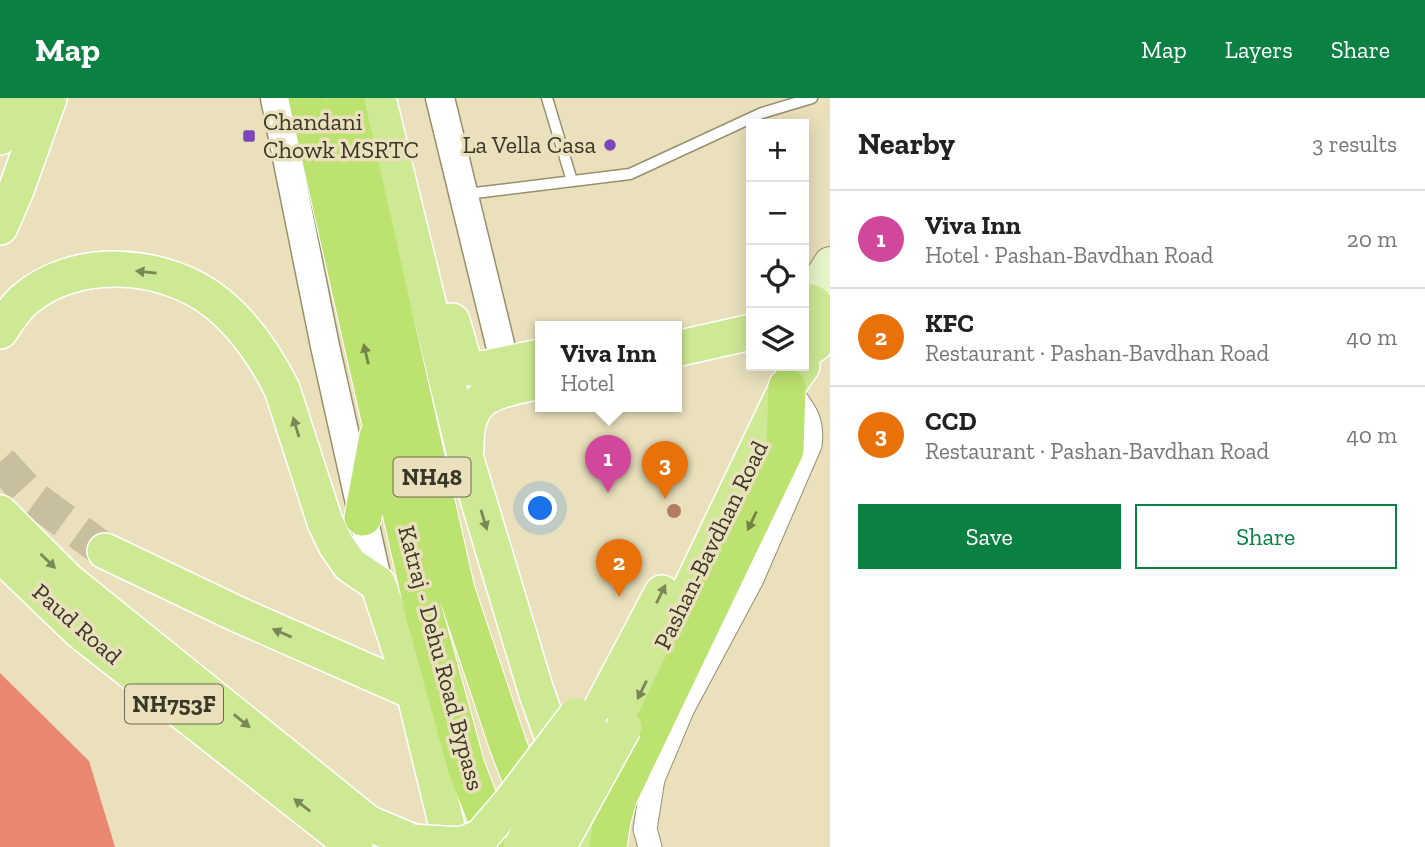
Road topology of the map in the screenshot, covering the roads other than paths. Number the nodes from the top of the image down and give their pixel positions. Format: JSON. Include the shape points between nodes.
{"nodes":[{"id":1,"x":16,"y":98,"type":"edge"},
{"id":2,"x":49,"y":98,"type":"edge"},
{"id":3,"x":275,"y":98,"type":"edge"},
{"id":4,"x":307,"y":98,"type":"edge"},
{"id":5,"x":345,"y":98,"type":"edge"},
{"id":6,"x":360,"y":98,"type":"edge"},
{"id":7,"x":378,"y":98,"type":"edge"},
{"id":8,"x":398,"y":98,"type":"edge"},
{"id":9,"x":440,"y":98,"type":"edge"},
{"id":10,"x":547,"y":98,"type":"edge"},
{"id":11,"x":812,"y":98,"type":"edge"},
{"id":12,"x":0,"y":137,"type":"edge"},
{"id":13,"x":572,"y":181,"type":"junction"},
{"id":14,"x":475,"y":193,"type":"dead end"},
{"id":15,"x":0,"y":227,"type":"edge"},
{"id":16,"x":830,"y":263,"type":"edge"},
{"id":17,"x":403,"y":284,"type":"joint"},
{"id":18,"x":746,"y":313,"type":"edge"},
{"id":19,"x":682,"y":327,"type":"edge"},
{"id":20,"x":809,"y":327,"type":"edge"},
{"id":21,"x":0,"y":331,"type":"edge"},
{"id":22,"x":746,"y":333,"type":"edge"},
{"id":23,"x":682,"y":348,"type":"edge"},
{"id":24,"x":535,"y":361,"type":"edge"},
{"id":25,"x":787,"y":371,"type":"edge"},
{"id":26,"x":799,"y":371,"type":"edge"},
{"id":27,"x":807,"y":371,"type":"edge"},
{"id":28,"x":518,"y":378,"type":"edge"},
{"id":29,"x":381,"y":421,"type":"junction"},
{"id":30,"x":466,"y":459,"type":"junction"},
{"id":31,"x":0,"y":513,"type":"edge"},
{"id":32,"x":363,"y":517,"type":"junction"},
{"id":33,"x":105,"y":551,"type":"tunnel mouth"},
{"id":34,"x":0,"y":554,"type":"edge"},
{"id":35,"x":378,"y":584,"type":"junction"},
{"id":36,"x":414,"y":692,"type":"junction"},
{"id":37,"x":610,"y":726,"type":"junction"},
{"id":38,"x":508,"y":745,"type":"junction"},
{"id":39,"x":522,"y":782,"type":"junction"},
{"id":40,"x":355,"y":847,"type":"edge"},
{"id":41,"x":452,"y":847,"type":"edge"},
{"id":42,"x":497,"y":847,"type":"edge"},
{"id":43,"x":521,"y":847,"type":"edge"},
{"id":44,"x":548,"y":847,"type":"edge"},
{"id":45,"x":560,"y":847,"type":"edge"},
{"id":46,"x":598,"y":847,"type":"edge"},
{"id":47,"x":608,"y":847,"type":"edge"},
{"id":48,"x":650,"y":847,"type":"edge"}],
"edges":[{"from":1,"to":12,"type":"main road"},
{"from":2,"to":15,"type":"main road"},
{"from":3,"to":32,"type":"street"},
{"from":29,"to":4,"type":"highway","name":"Katraj - Dehu Road Bypass","number":"NH48","one_way":true},
{"from":5,"to":38,"type":"highway","name":"Katraj - Dehu Road Bypass","number":"NH48","via":[[456,590]]},
{"from":6,"to":17,"type":"main road"},
{"from":7,"to":30,"type":"main road"},
{"from":8,"to":28,"type":"main road","via":[[464,362],[470,368]]},
{"from":9,"to":28,"type":"street"},
{"from":10,"to":13,"type":"lane"},
{"from":11,"to":13,"type":"lane","via":[[762,113],[630,174]]},
{"from":13,"to":14,"type":"lane"},
{"from":16,"to":20,"type":"main road","name":"Pashan-Bavdhan Road"},
{"from":17,"to":38,"type":"highway","via":[[467,556],[509,701]]},
{"from":18,"to":19,"type":"main road"},
{"from":35,"to":21,"type":"main road","one_way":true,"via":[[350,565],[336,545],[272,368],[247,332],[198,290],[160,273],[117,269],[82,273],[51,282],[22,301]]},
{"from":22,"to":23,"type":"main road"},
{"from":24,"to":28,"type":"main road"},
{"from":37,"to":25,"type":"main road","name":"Pashan-Bavdhan Road","one_way":true,"via":[[628,661]]},
{"from":26,"to":37,"type":"highway","one_way":true,"via":[[785,450],[694,641]]},
{"from":27,"to":48,"type":"street","via":[[810,445],[752,579],[683,708],[657,768],[645,829]]},
{"from":28,"to":30,"type":"main road","via":[[477,403],[468,422]]},
{"from":29,"to":32,"type":"highway"},
{"from":29,"to":42,"type":"highway","name":"Katraj - Dehu Road Bypass","number":"NH48","via":[[423,609],[466,766]]},
{"from":30,"to":46,"type":"main road","one_way":true,"via":[[536,691]]},
{"from":31,"to":37,"type":"main road","one_way":true,"bridge":true,"via":[[67,580],[368,823],[413,842],[461,845],[481,836],[510,803]]},
{"from":32,"to":35,"type":"street"},
{"from":36,"to":33,"type":"main road","one_way":true},
{"from":40,"to":34,"type":"main road","name":"Paud Road","number":"NH753F","one_way":true,"via":[[80,631]]},
{"from":35,"to":36,"type":"main road"},
{"from":36,"to":41,"type":"main road"},
{"from":37,"to":43,"type":"main road","bridge":true},
{"from":37,"to":45,"type":"main road","bridge":true},
{"from":37,"to":47,"type":"highway","via":[[619,796]]},
{"from":38,"to":39,"type":"highway","name":"Katraj - Dehu Road Bypass","number":"NH48"},
{"from":39,"to":44,"type":"highway","name":"Katraj - Dehu Road Bypass","number":"NH48"},
{"from":39,"to":45,"type":"main road","via":[[538,801]]}]}
